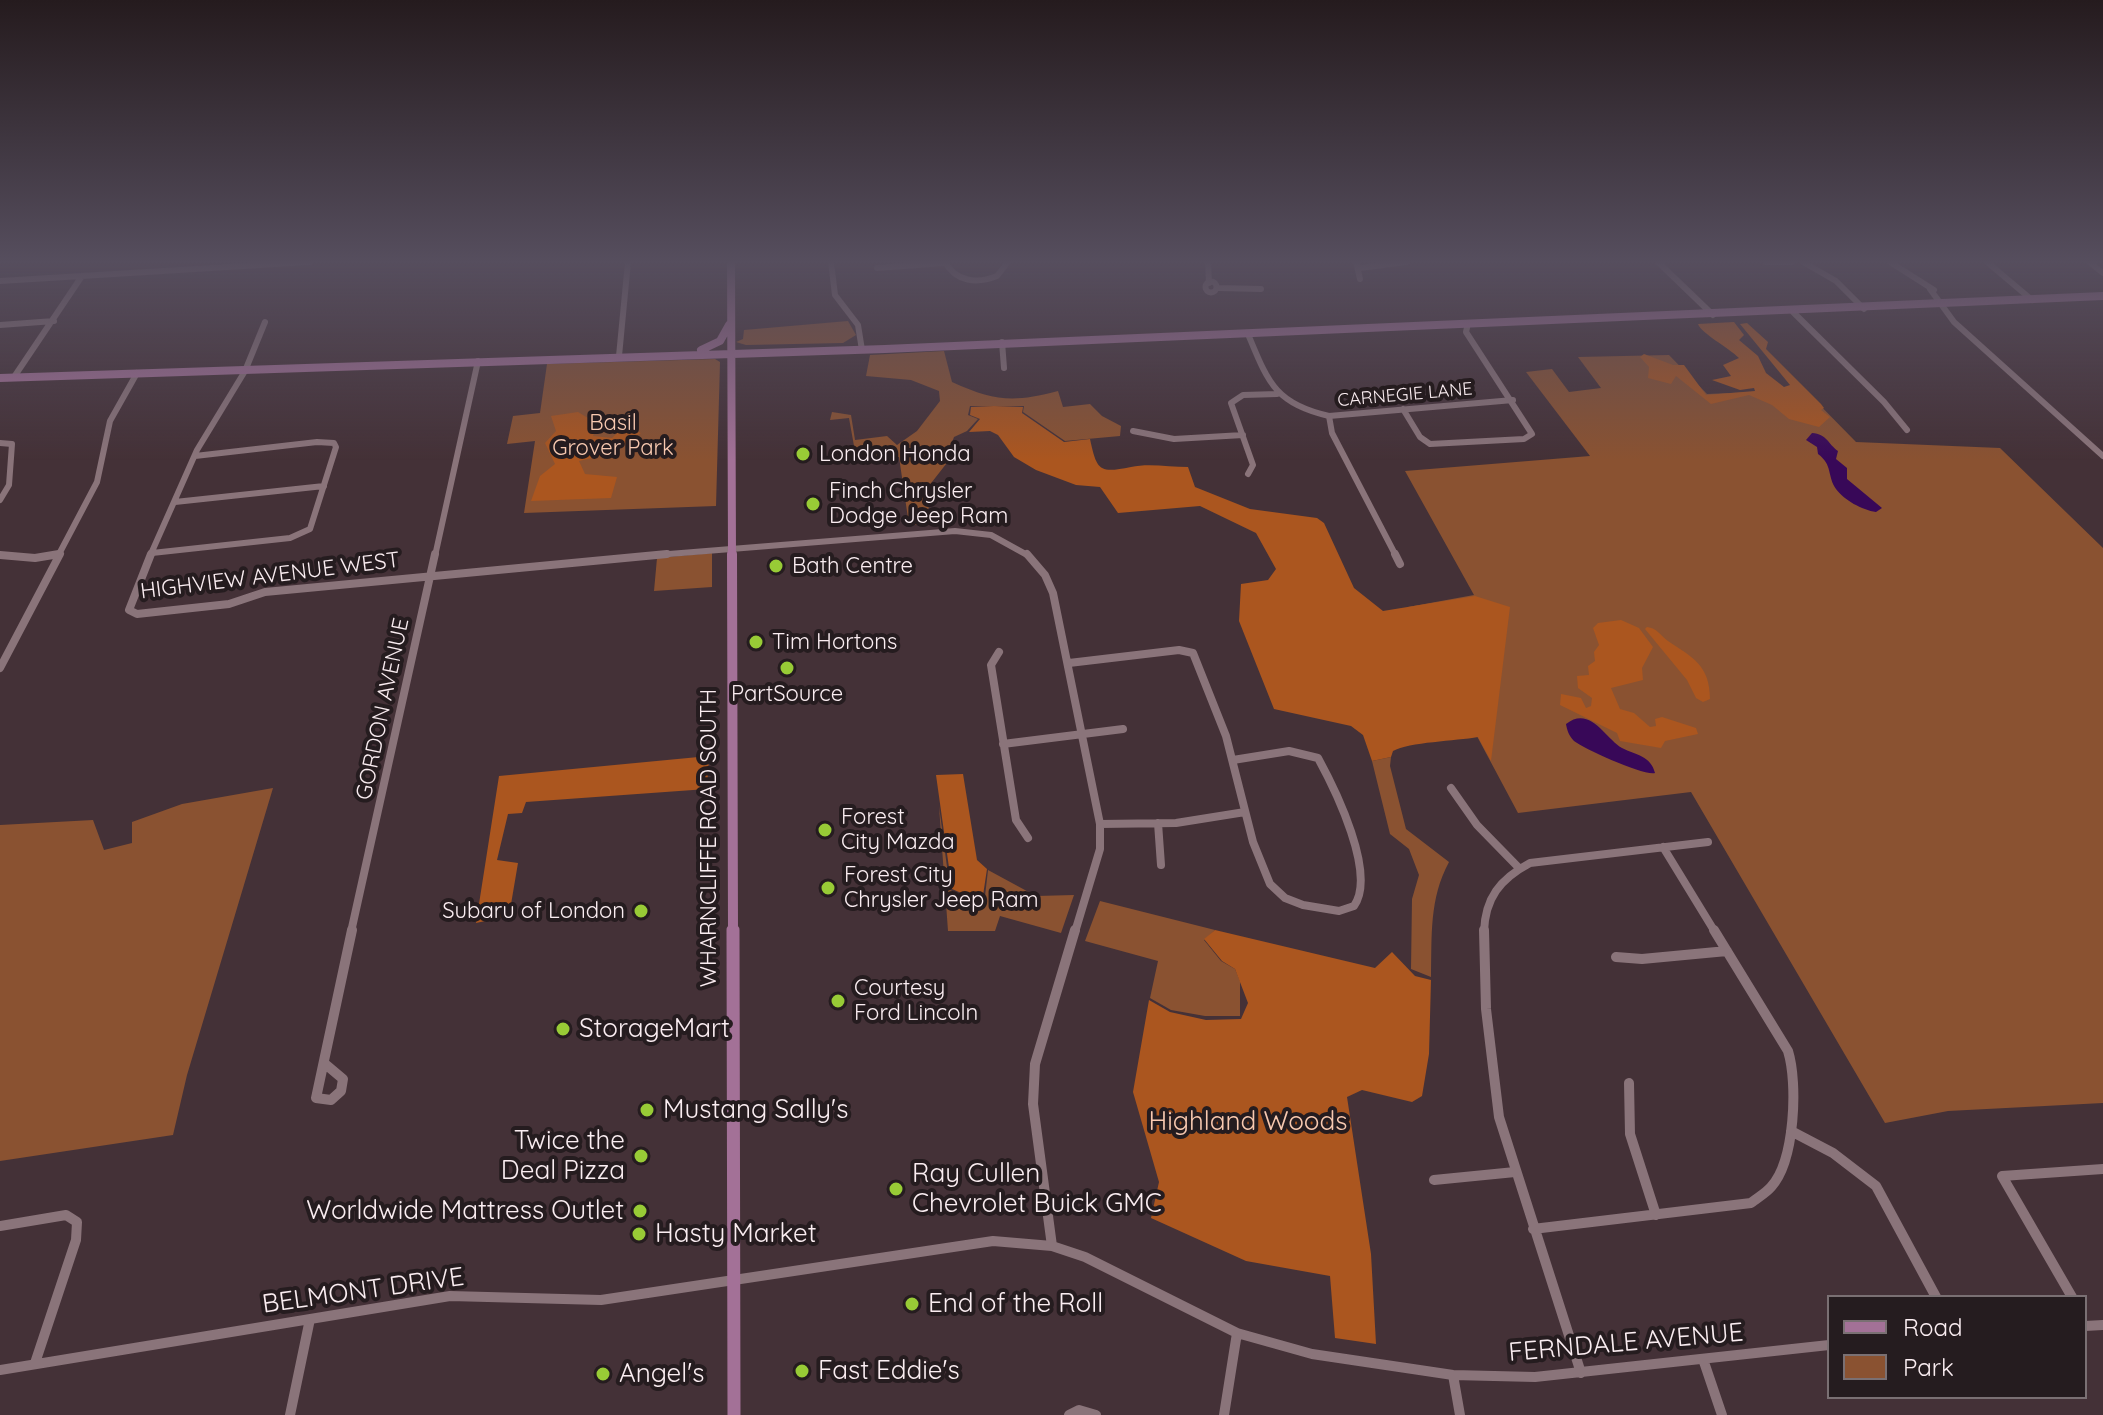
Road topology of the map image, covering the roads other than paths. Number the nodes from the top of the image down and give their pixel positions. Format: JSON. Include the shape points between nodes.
{"nodes":[{"id":1,"x":49,"y":328,"type":"edge"},
{"id":2,"x":263,"y":328,"type":"edge"},
{"id":3,"x":622,"y":328,"type":"edge"},
{"id":4,"x":727,"y":328,"type":"edge"},
{"id":5,"x":730,"y":328,"type":"edge"},
{"id":6,"x":858,"y":328,"type":"edge"},
{"id":7,"x":1466,"y":328,"type":"edge"},
{"id":8,"x":1467,"y":328,"type":"edge"},
{"id":9,"x":1809,"y":328,"type":"edge"},
{"id":10,"x":1961,"y":328,"type":"edge"},
{"id":11,"x":1248,"y":334,"type":"junction"},
{"id":12,"x":1002,"y":342,"type":"junction"},
{"id":13,"x":861,"y":347,"type":"junction"},
{"id":14,"x":701,"y":350,"type":"junction"},
{"id":15,"x":730,"y":352,"type":"junction"},
{"id":16,"x":684,"y":354,"type":"junction"},
{"id":17,"x":619,"y":356,"type":"junction"},
{"id":18,"x":478,"y":361,"type":"junction"},
{"id":19,"x":1004,"y":368,"type":"dead end"},
{"id":20,"x":245,"y":371,"type":"junction"},
{"id":21,"x":137,"y":373,"type":"junction"},
{"id":22,"x":14,"y":377,"type":"junction"},
{"id":23,"x":0,"y":378,"type":"edge"},
{"id":24,"x":1277,"y":394,"type":"junction"},
{"id":25,"x":1513,"y":400,"type":"junction"},
{"id":26,"x":1403,"y":409,"type":"junction"},
{"id":27,"x":1329,"y":416,"type":"junction"},
{"id":28,"x":1907,"y":430,"type":"dead end"},
{"id":29,"x":1133,"y":431,"type":"dead end"},
{"id":30,"x":1243,"y":435,"type":"junction"},
{"id":31,"x":0,"y":443,"type":"edge"},
{"id":32,"x":195,"y":456,"type":"junction"},
{"id":33,"x":2103,"y":456,"type":"edge"},
{"id":34,"x":1248,"y":474,"type":"dead end"},
{"id":35,"x":324,"y":486,"type":"junction"},
{"id":36,"x":0,"y":500,"type":"edge"},
{"id":37,"x":175,"y":502,"type":"junction"},
{"id":38,"x":730,"y":547,"type":"junction"},
{"id":39,"x":152,"y":553,"type":"junction"},
{"id":40,"x":59,"y":554,"type":"junction"},
{"id":41,"x":0,"y":555,"type":"edge"},
{"id":42,"x":1400,"y":564,"type":"dead end"},
{"id":43,"x":431,"y":574,"type":"junction"},
{"id":44,"x":999,"y":652,"type":"dead end"},
{"id":45,"x":1069,"y":663,"type":"junction"},
{"id":46,"x":0,"y":668,"type":"edge"},
{"id":47,"x":1123,"y":729,"type":"dead end"},
{"id":48,"x":1083,"y":734,"type":"junction"},
{"id":49,"x":1003,"y":744,"type":"junction"},
{"id":50,"x":1233,"y":760,"type":"junction"},
{"id":51,"x":1451,"y":788,"type":"dead end"},
{"id":52,"x":1245,"y":812,"type":"junction"},
{"id":53,"x":1158,"y":823,"type":"junction"},
{"id":54,"x":1100,"y":824,"type":"junction"},
{"id":55,"x":1028,"y":838,"type":"dead end"},
{"id":56,"x":1708,"y":842,"type":"dead end"},
{"id":57,"x":1663,"y":847,"type":"junction"},
{"id":58,"x":1161,"y":865,"type":"dead end"},
{"id":59,"x":1519,"y":868,"type":"junction"},
{"id":60,"x":1727,"y":951,"type":"junction"},
{"id":61,"x":1616,"y":957,"type":"dead end"},
{"id":62,"x":324,"y":1063,"type":"dead end"},
{"id":63,"x":1629,"y":1083,"type":"dead end"},
{"id":64,"x":1791,"y":1131,"type":"junction"},
{"id":65,"x":2103,"y":1169,"type":"edge"},
{"id":66,"x":1515,"y":1172,"type":"junction"},
{"id":67,"x":1434,"y":1180,"type":"dead end"},
{"id":68,"x":1656,"y":1215,"type":"junction"},
{"id":69,"x":0,"y":1226,"type":"edge"},
{"id":70,"x":1533,"y":1229,"type":"junction"},
{"id":71,"x":1052,"y":1246,"type":"junction"},
{"id":72,"x":733,"y":1279,"type":"junction"},
{"id":73,"x":1935,"y":1295,"type":"edge"},
{"id":74,"x":2071,"y":1295,"type":"edge"},
{"id":75,"x":310,"y":1319,"type":"junction"},
{"id":76,"x":1237,"y":1333,"type":"junction"},
{"id":77,"x":1827,"y":1345,"type":"edge"},
{"id":78,"x":1703,"y":1359,"type":"junction"},
{"id":79,"x":35,"y":1363,"type":"junction"},
{"id":80,"x":0,"y":1370,"type":"edge"},
{"id":81,"x":1581,"y":1373,"type":"junction"},
{"id":82,"x":1453,"y":1375,"type":"junction"},
{"id":83,"x":290,"y":1415,"type":"edge"},
{"id":84,"x":734,"y":1415,"type":"edge"},
{"id":85,"x":1069,"y":1415,"type":"edge"},
{"id":86,"x":1096,"y":1415,"type":"edge"},
{"id":87,"x":1224,"y":1415,"type":"edge"},
{"id":88,"x":1460,"y":1415,"type":"edge"},
{"id":89,"x":1722,"y":1415,"type":"edge"}],
"edges":[{"from":1,"to":22,"type":"street"},
{"from":2,"to":20,"type":"street","name":"HIGHVIEW AVENUE WEST"},
{"from":3,"to":17,"type":"street"},
{"from":4,"to":14,"type":"main road","via":[[720,341]]},
{"from":5,"to":15,"type":"main road","name":"WHARNCLIFFE ROAD SOUTH"},
{"from":6,"to":13,"type":"street"},
{"from":7,"to":11,"type":"main road"},
{"from":8,"to":25,"type":"street"},
{"from":9,"to":28,"type":"street"},
{"from":10,"to":33,"type":"street"},
{"from":11,"to":12,"type":"main road"},
{"from":11,"to":24,"type":"street"},
{"from":12,"to":13,"type":"main road"},
{"from":12,"to":19,"type":"street"},
{"from":13,"to":15,"type":"main road"},
{"from":14,"to":15,"type":"main road"},
{"from":14,"to":16,"type":"main road"},
{"from":15,"to":16,"type":"main road"},
{"from":15,"to":38,"type":"main road","name":"WHARNCLIFFE ROAD SOUTH"},
{"from":16,"to":17,"type":"main road"},
{"from":17,"to":18,"type":"main road"},
{"from":18,"to":20,"type":"main road"},
{"from":18,"to":43,"type":"street","name":"GORDON AVENUE"},
{"from":20,"to":21,"type":"main road"},
{"from":20,"to":32,"type":"street","name":"HIGHVIEW AVENUE WEST"},
{"from":21,"to":22,"type":"main road"},
{"from":21,"to":40,"type":"street","via":[[110,421],[97,482]]},
{"from":22,"to":23,"type":"main road"},
{"from":24,"to":27,"type":"street","name":"CARNEGIE LANE","via":[[1298,409]]},
{"from":24,"to":30,"type":"street","via":[[1235,397],[1231,403]]},
{"from":25,"to":26,"type":"street","name":"CARNEGIE LANE"},
{"from":25,"to":26,"type":"street","via":[[1531,428],[1532,434],[1524,439],[1430,444]]},
{"from":26,"to":27,"type":"street","name":"CARNEGIE LANE"},
{"from":27,"to":42,"type":"street","via":[[1332,433]]},
{"from":29,"to":30,"type":"street","via":[[1176,439]]},
{"from":30,"to":34,"type":"street","via":[[1253,465]]},
{"from":31,"to":36,"type":"street","via":[[12,444],[9,485]]},
{"from":32,"to":35,"type":"street","via":[[328,442],[336,447]]},
{"from":32,"to":37,"type":"street","name":"HIGHVIEW AVENUE WEST"},
{"from":35,"to":37,"type":"street"},
{"from":35,"to":39,"type":"street","via":[[314,522],[301,534]]},
{"from":37,"to":39,"type":"street","name":"HIGHVIEW AVENUE WEST"},
{"from":38,"to":43,"type":"street","name":"HIGHVIEW AVENUE WEST"},
{"from":38,"to":45,"type":"street","name":"HIGHVIEW AVENUE WEST","via":[[959,530],[998,537],[1024,550],[1043,569]]},
{"from":38,"to":72,"type":"main road","name":"WHARNCLIFFE ROAD SOUTH"},
{"from":39,"to":43,"type":"street","name":"HIGHVIEW AVENUE WEST","via":[[131,599],[129,610],[137,614],[229,604],[265,592]]},
{"from":40,"to":41,"type":"street"},
{"from":40,"to":46,"type":"street"},
{"from":43,"to":62,"type":"street","name":"GORDON AVENUE"},
{"from":44,"to":49,"type":"street","via":[[991,665]]},
{"from":45,"to":48,"type":"street","name":"HIGHVIEW AVENUE WEST"},
{"from":45,"to":50,"type":"street","via":[[1179,650],[1193,653]]},
{"from":47,"to":48,"type":"street"},
{"from":48,"to":49,"type":"street"},
{"from":48,"to":54,"type":"street","name":"HIGHVIEW AVENUE WEST"},
{"from":49,"to":55,"type":"street","via":[[1016,820]]},
{"from":50,"to":52,"type":"street"},
{"from":50,"to":52,"type":"street","via":[[1289,751],[1318,758],[1359,862],[1358,901],[1344,911],[1333,911],[1283,897],[1266,877]]},
{"from":51,"to":59,"type":"street","via":[[1477,825]]},
{"from":52,"to":53,"type":"street"},
{"from":53,"to":54,"type":"street"},
{"from":53,"to":58,"type":"street"},
{"from":54,"to":71,"type":"street","name":"HIGHVIEW AVENUE WEST","via":[[1100,849],[1035,1064],[1033,1104]]},
{"from":56,"to":57,"type":"street"},
{"from":57,"to":59,"type":"street","via":[[1557,858]]},
{"from":57,"to":60,"type":"street"},
{"from":59,"to":66,"type":"street","via":[[1494,893],[1484,931],[1492,1079]]},
{"from":60,"to":61,"type":"street"},
{"from":60,"to":64,"type":"street","via":[[1788,1051],[1794,1093]]},
{"from":63,"to":68,"type":"street","via":[[1629,1137]]},
{"from":64,"to":68,"type":"street","via":[[1784,1165],[1772,1187],[1751,1203]]},
{"from":64,"to":73,"type":"street","via":[[1833,1153],[1876,1186]]},
{"from":65,"to":74,"type":"street","via":[[2002,1176]]},
{"from":66,"to":67,"type":"street"},
{"from":66,"to":70,"type":"street"},
{"from":68,"to":70,"type":"street"},
{"from":69,"to":79,"type":"street","via":[[66,1215],[77,1222],[76,1240]]},
{"from":70,"to":81,"type":"street"},
{"from":71,"to":72,"type":"street","name":"FERNDALE AVENUE","via":[[993,1241]]},
{"from":71,"to":76,"type":"street","name":"FERNDALE AVENUE","via":[[1085,1257]]},
{"from":72,"to":75,"type":"street","name":"BELMONT DRIVE","via":[[601,1300],[450,1296]]},
{"from":72,"to":84,"type":"main road","name":"WHARNCLIFFE ROAD SOUTH"},
{"from":75,"to":79,"type":"street","name":"BELMONT DRIVE"},
{"from":75,"to":83,"type":"street"},
{"from":76,"to":82,"type":"street","name":"FERNDALE AVENUE","via":[[1312,1354]]},
{"from":76,"to":87,"type":"street"},
{"from":77,"to":78,"type":"street","name":"FERNDALE AVENUE"},
{"from":78,"to":81,"type":"street","name":"FERNDALE AVENUE"},
{"from":78,"to":89,"type":"street"},
{"from":79,"to":80,"type":"street","name":"BELMONT DRIVE"},
{"from":81,"to":82,"type":"street","name":"FERNDALE AVENUE"},
{"from":82,"to":88,"type":"street"},
{"from":85,"to":86,"type":"street","via":[[1079,1410]]}]}
